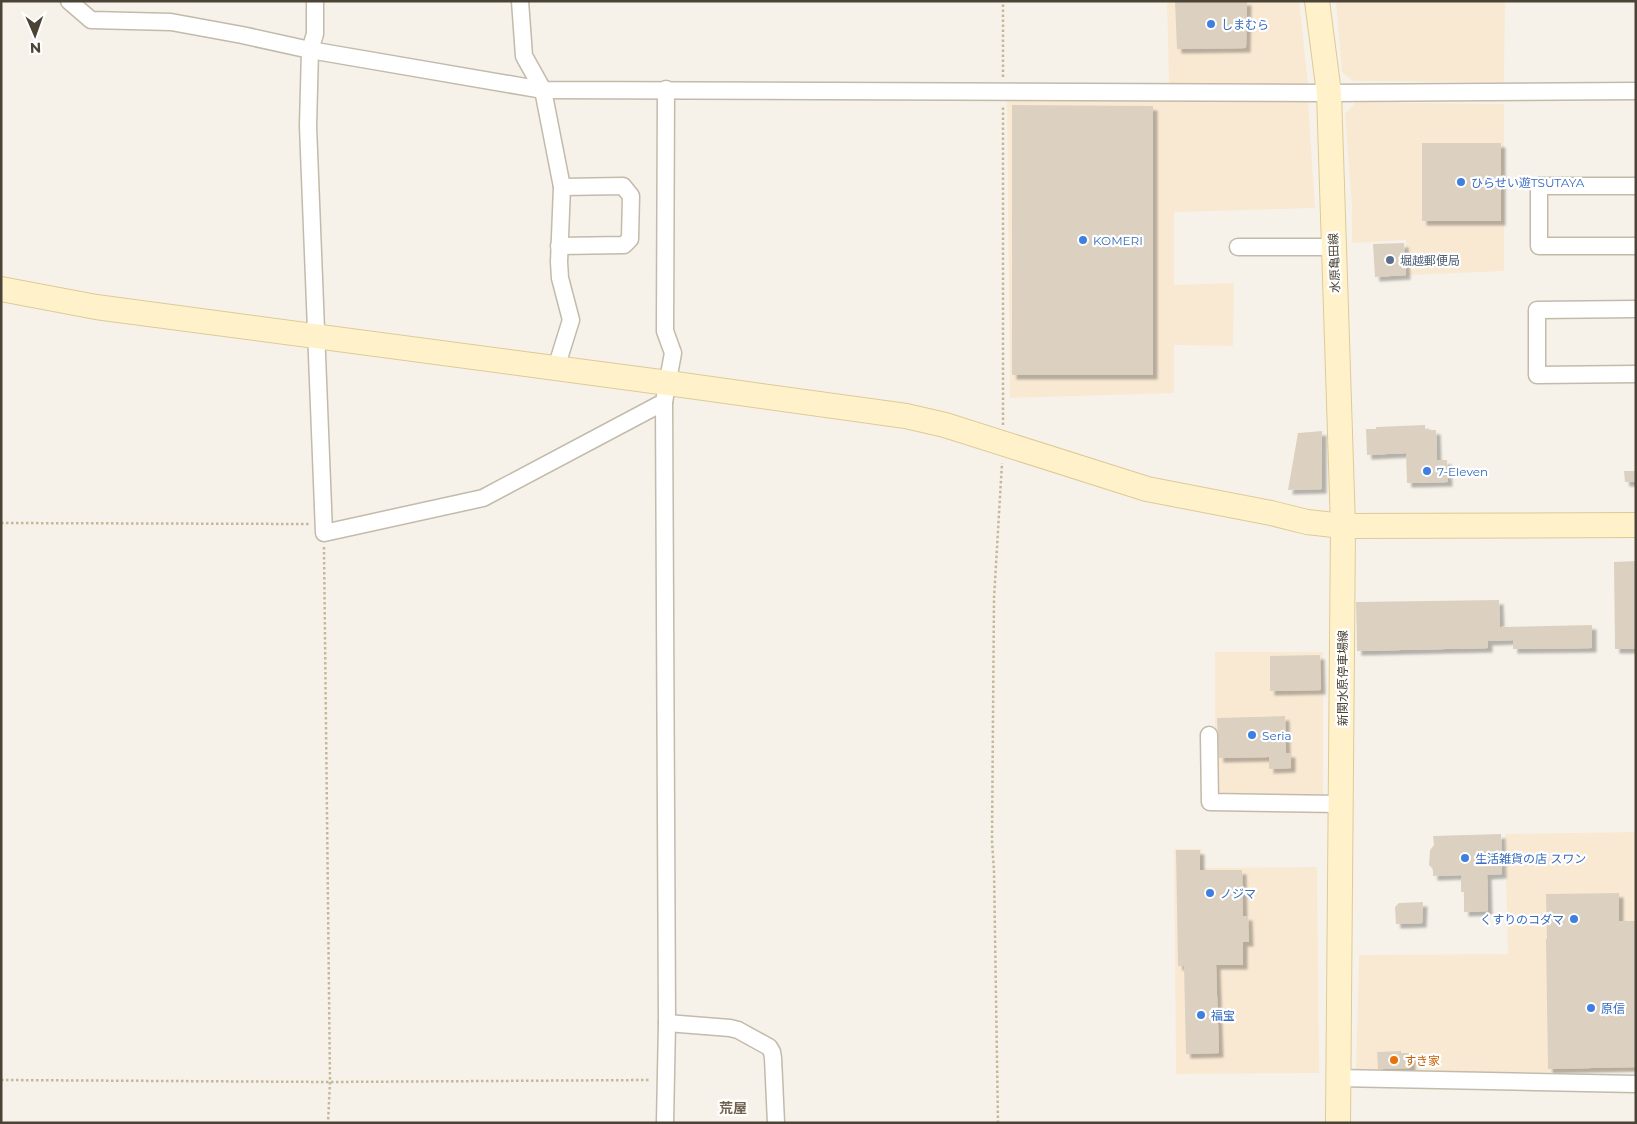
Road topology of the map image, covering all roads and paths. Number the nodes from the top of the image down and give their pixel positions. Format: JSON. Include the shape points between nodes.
{"nodes":[{"id":1,"x":69,"y":1,"type":"edge"},
{"id":2,"x":315,"y":1,"type":"edge"},
{"id":3,"x":520,"y":1,"type":"edge"},
{"id":4,"x":1003,"y":1,"type":"edge"},
{"id":5,"x":1318,"y":1,"type":"edge"},
{"id":6,"x":310,"y":50,"type":"junction"},
{"id":7,"x":543,"y":90,"type":"junction"},
{"id":8,"x":666,"y":90,"type":"junction"},
{"id":9,"x":1003,"y":91,"type":"junction"},
{"id":10,"x":1636,"y":91,"type":"edge"},
{"id":11,"x":1329,"y":93,"type":"junction"},
{"id":12,"x":1636,"y":186,"type":"edge"},
{"id":13,"x":562,"y":187,"type":"junction"},
{"id":14,"x":559,"y":246,"type":"junction"},
{"id":15,"x":1636,"y":246,"type":"edge"},
{"id":16,"x":1238,"y":247,"type":"dead end"},
{"id":17,"x":1334,"y":247,"type":"junction"},
{"id":18,"x":1,"y":289,"type":"edge"},
{"id":19,"x":1636,"y":309,"type":"edge"},
{"id":20,"x":316,"y":336,"type":"junction"},
{"id":21,"x":556,"y":368,"type":"junction"},
{"id":22,"x":1636,"y":374,"type":"edge"},
{"id":23,"x":666,"y":392,"type":"junction"},
{"id":24,"x":1003,"y":445,"type":"junction"},
{"id":25,"x":1,"y":523,"type":"edge"},
{"id":26,"x":1343,"y":526,"type":"junction"},
{"id":27,"x":1636,"y":526,"type":"edge"},
{"id":28,"x":324,"y":529,"type":"junction"},
{"id":29,"x":1209,"y":735,"type":"dead end"},
{"id":30,"x":1340,"y":804,"type":"junction"},
{"id":31,"x":667,"y":1023,"type":"junction"},
{"id":32,"x":1338,"y":1078,"type":"junction"},
{"id":33,"x":1,"y":1080,"type":"edge"},
{"id":34,"x":665,"y":1080,"type":"junction"},
{"id":35,"x":330,"y":1082,"type":"junction"},
{"id":36,"x":1636,"y":1084,"type":"edge"},
{"id":37,"x":328,"y":1123,"type":"edge"},
{"id":38,"x":665,"y":1123,"type":"edge"},
{"id":39,"x":776,"y":1123,"type":"edge"},
{"id":40,"x":998,"y":1123,"type":"edge"},
{"id":41,"x":1338,"y":1123,"type":"edge"}],
"edges":[{"from":1,"to":6,"type":"street","via":[[91,20],[170,22]]},
{"from":2,"to":6,"type":"street","via":[[315,34]]},
{"from":3,"to":7,"type":"street","via":[[524,56]]},
{"from":4,"to":9,"type":"path"},
{"from":5,"to":11,"type":"main road","name":"水原亀田線"},
{"from":6,"to":7,"type":"street"},
{"from":6,"to":20,"type":"street","via":[[308,126]]},
{"from":7,"to":8,"type":"street"},
{"from":7,"to":13,"type":"street"},
{"from":8,"to":9,"type":"street"},
{"from":8,"to":23,"type":"street","via":[[665,331],[673,353]]},
{"from":9,"to":11,"type":"street"},
{"from":9,"to":24,"type":"path"},
{"from":10,"to":11,"type":"street"},
{"from":11,"to":17,"type":"main road","name":"水原亀田線"},
{"from":12,"to":15,"type":"street","via":[[1539,186],[1539,246]]},
{"from":13,"to":14,"type":"street"},
{"from":13,"to":14,"type":"street","via":[[623,186],[631,196],[630,239],[624,245]]},
{"from":14,"to":21,"type":"street","via":[[560,278],[571,320]]},
{"from":16,"to":17,"type":"street"},
{"from":17,"to":26,"type":"main road","name":"水原亀田線"},
{"from":18,"to":20,"type":"main road","via":[[96,307]]},
{"from":19,"to":22,"type":"street","via":[[1536,310],[1536,375]]},
{"from":20,"to":21,"type":"main road"},
{"from":20,"to":28,"type":"street"},
{"from":21,"to":23,"type":"main road"},
{"from":23,"to":24,"type":"main road","via":[[906,416]]},
{"from":23,"to":28,"type":"street","via":[[483,498]]},
{"from":23,"to":31,"type":"street"},
{"from":24,"to":26,"type":"main road","via":[[1147,489],[1307,522]]},
{"from":24,"to":40,"type":"path","via":[[994,598],[992,822]]},
{"from":25,"to":28,"type":"path"},
{"from":26,"to":27,"type":"main road"},
{"from":26,"to":30,"type":"main road","name":"新関水原停車場線"},
{"from":28,"to":35,"type":"path"},
{"from":29,"to":30,"type":"street","via":[[1210,802]]},
{"from":30,"to":32,"type":"main road","name":"新関水原停車場線"},
{"from":31,"to":34,"type":"street"},
{"from":31,"to":39,"type":"street","via":[[730,1028],[769,1047],[774,1058]]},
{"from":32,"to":36,"type":"street"},
{"from":32,"to":41,"type":"main road","name":"新関水原停車場線"},
{"from":33,"to":35,"type":"path"},
{"from":34,"to":35,"type":"path"},
{"from":34,"to":38,"type":"street"},
{"from":35,"to":37,"type":"path"}]}
